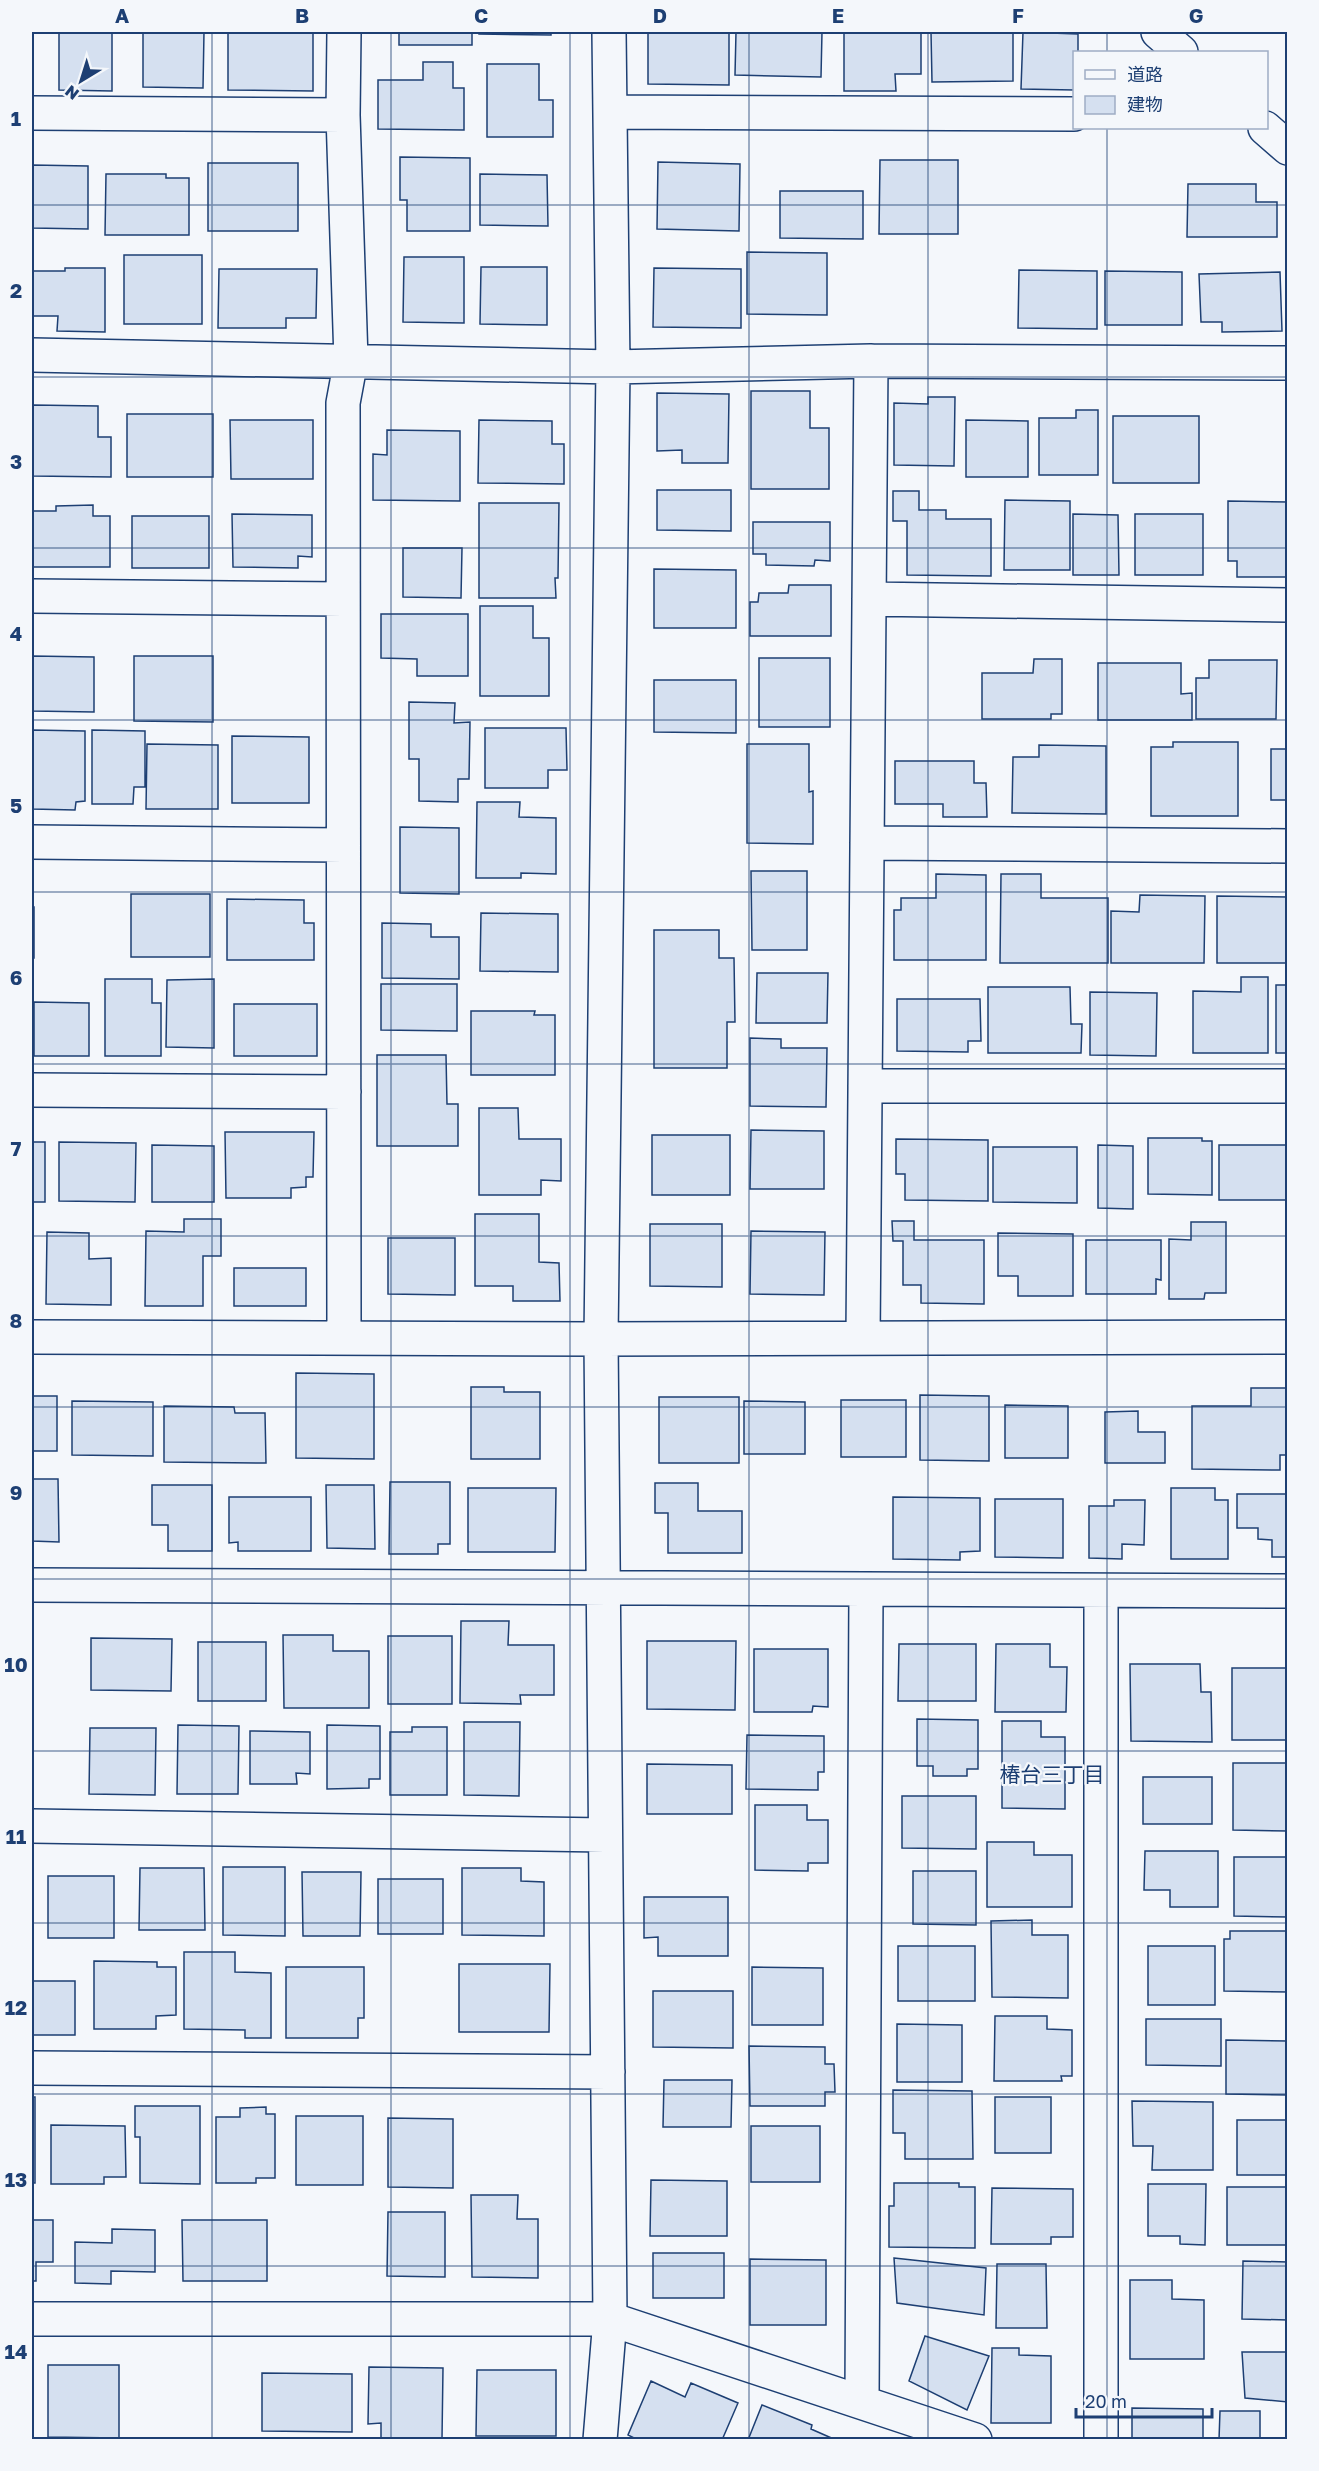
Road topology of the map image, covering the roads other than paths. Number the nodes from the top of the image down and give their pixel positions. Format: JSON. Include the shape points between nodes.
{"nodes":[{"id":1,"x":344,"y":32,"type":"edge"},
{"id":2,"x":609,"y":32,"type":"edge"},
{"id":3,"x":1158,"y":32,"type":"edge"},
{"id":4,"x":1180,"y":51,"type":"edge"},
{"id":5,"x":610,"y":112,"type":"junction"},
{"id":6,"x":32,"y":113,"type":"edge"},
{"id":7,"x":1073,"y":114,"type":"edge"},
{"id":8,"x":343,"y":115,"type":"junction"},
{"id":9,"x":1266,"y":129,"type":"edge"},
{"id":10,"x":1287,"y":148,"type":"edge"},
{"id":11,"x":32,"y":355,"type":"edge"},
{"id":12,"x":351,"y":360,"type":"junction"},
{"id":13,"x":871,"y":361,"type":"junction"},
{"id":14,"x":1287,"y":363,"type":"edge"},
{"id":15,"x":613,"y":367,"type":"junction"},
{"id":16,"x":32,"y":596,"type":"edge"},
{"id":17,"x":343,"y":598,"type":"junction"},
{"id":18,"x":869,"y":599,"type":"junction"},
{"id":19,"x":1287,"y":605,"type":"edge"},
{"id":20,"x":32,"y":842,"type":"edge"},
{"id":21,"x":867,"y":843,"type":"junction"},
{"id":22,"x":343,"y":845,"type":"junction"},
{"id":23,"x":1287,"y":846,"type":"edge"},
{"id":24,"x":865,"y":1086,"type":"junction"},
{"id":25,"x":1287,"y":1086,"type":"edge"},
{"id":26,"x":32,"y":1090,"type":"edge"},
{"id":27,"x":344,"y":1092,"type":"junction"},
{"id":28,"x":32,"y":1337,"type":"edge"},
{"id":29,"x":1287,"y":1337,"type":"edge"},
{"id":30,"x":344,"y":1338,"type":"junction"},
{"id":31,"x":863,"y":1338,"type":"junction"},
{"id":32,"x":601,"y":1340,"type":"junction"},
{"id":33,"x":32,"y":1585,"type":"edge"},
{"id":34,"x":603,"y":1590,"type":"junction"},
{"id":35,"x":866,"y":1590,"type":"junction"},
{"id":36,"x":1101,"y":1591,"type":"junction"},
{"id":37,"x":1287,"y":1592,"type":"edge"},
{"id":38,"x":32,"y":1826,"type":"edge"},
{"id":39,"x":605,"y":1835,"type":"junction"},
{"id":40,"x":32,"y":2068,"type":"edge"},
{"id":41,"x":608,"y":2072,"type":"junction"},
{"id":42,"x":32,"y":2319,"type":"edge"},
{"id":43,"x":610,"y":2319,"type":"junction"},
{"id":44,"x":862,"y":2401,"type":"junction"},
{"id":45,"x":600,"y":2439,"type":"edge"},
{"id":46,"x":975,"y":2439,"type":"edge"},
{"id":47,"x":1101,"y":2439,"type":"edge"}],
"edges":[{"from":1,"to":8,"type":"street"},
{"from":2,"to":5,"type":"street"},
{"from":3,"to":4,"type":"street"},
{"from":5,"to":7,"type":"street"},
{"from":5,"to":15,"type":"street"},
{"from":6,"to":8,"type":"street"},
{"from":8,"to":12,"type":"street"},
{"from":9,"to":10,"type":"street"},
{"from":11,"to":12,"type":"street"},
{"from":12,"to":15,"type":"street"},
{"from":12,"to":17,"type":"street","via":[[343,403]]},
{"from":13,"to":14,"type":"street"},
{"from":13,"to":15,"type":"street"},
{"from":13,"to":18,"type":"street"},
{"from":15,"to":32,"type":"street"},
{"from":16,"to":17,"type":"street"},
{"from":17,"to":22,"type":"street"},
{"from":18,"to":19,"type":"street"},
{"from":18,"to":21,"type":"street"},
{"from":20,"to":22,"type":"street"},
{"from":21,"to":23,"type":"street"},
{"from":21,"to":24,"type":"street"},
{"from":22,"to":27,"type":"street"},
{"from":24,"to":25,"type":"street"},
{"from":24,"to":31,"type":"street"},
{"from":26,"to":27,"type":"street"},
{"from":27,"to":30,"type":"street"},
{"from":28,"to":30,"type":"street"},
{"from":29,"to":31,"type":"street"},
{"from":30,"to":32,"type":"street"},
{"from":31,"to":32,"type":"street"},
{"from":32,"to":34,"type":"street"},
{"from":33,"to":34,"type":"street"},
{"from":34,"to":35,"type":"street"},
{"from":34,"to":39,"type":"street"},
{"from":35,"to":36,"type":"street"},
{"from":35,"to":44,"type":"street"},
{"from":36,"to":37,"type":"street"},
{"from":36,"to":47,"type":"street"},
{"from":38,"to":39,"type":"street"},
{"from":39,"to":41,"type":"street"},
{"from":40,"to":41,"type":"street"},
{"from":41,"to":43,"type":"street"},
{"from":42,"to":43,"type":"street"},
{"from":43,"to":44,"type":"street"},
{"from":43,"to":45,"type":"street"},
{"from":44,"to":46,"type":"street"}]}
